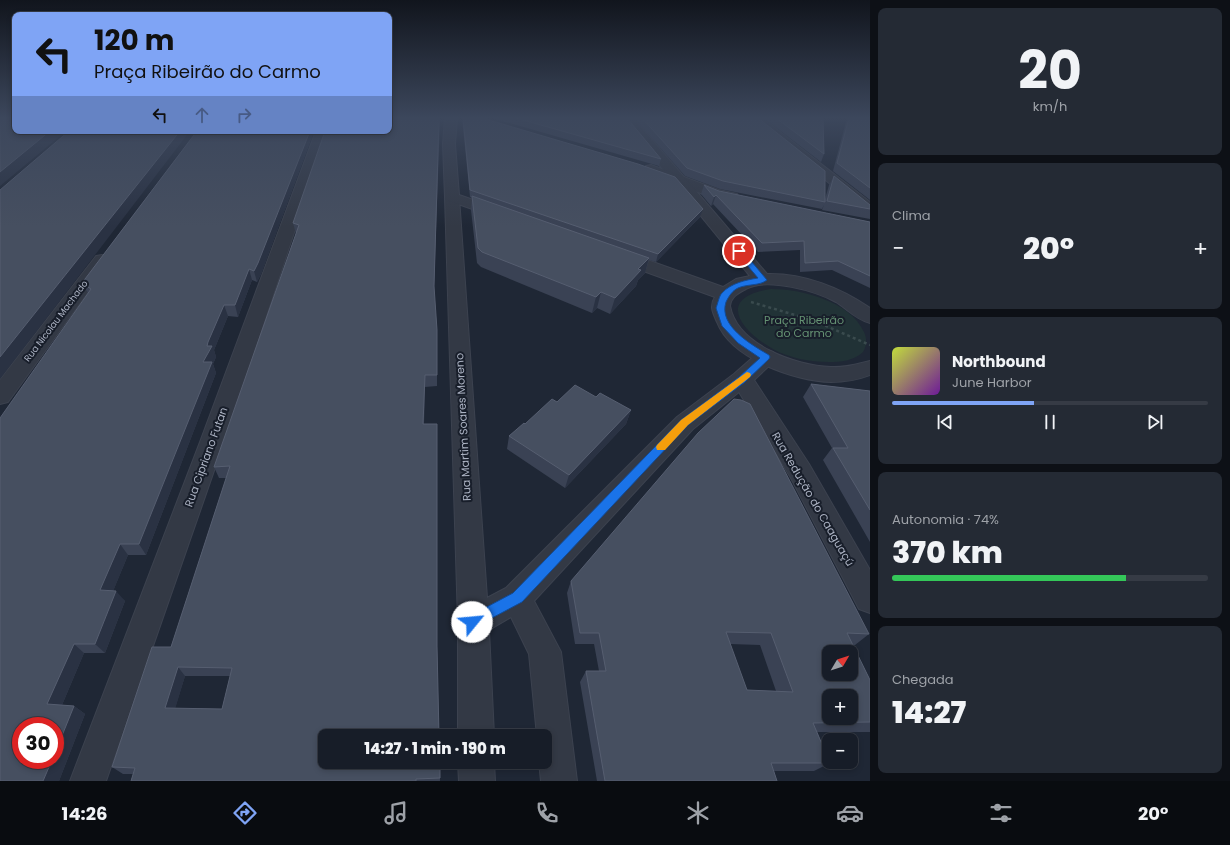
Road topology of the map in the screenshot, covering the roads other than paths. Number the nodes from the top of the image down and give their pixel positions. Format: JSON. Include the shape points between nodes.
{"nodes":[{"id":1,"x":314,"y":154,"type":"edge"},
{"id":2,"x":449,"y":154,"type":"edge"},
{"id":3,"x":658,"y":154,"type":"edge"},
{"id":4,"x":801,"y":154,"type":"edge"},
{"id":5,"x":642,"y":167,"type":"edge"},
{"id":6,"x":679,"y":180,"type":"junction"},
{"id":7,"x":452,"y":197,"type":"junction"},
{"id":8,"x":747,"y":200,"type":"edge"},
{"id":9,"x":870,"y":209,"type":"edge"},
{"id":10,"x":511,"y":218,"type":"edge"},
{"id":11,"x":113,"y":244,"type":"edge"},
{"id":12,"x":607,"y":252,"type":"edge"},
{"id":13,"x":763,"y":280,"type":"junction"},
{"id":14,"x":725,"y":294,"type":"junction"},
{"id":15,"x":870,"y":317,"type":"edge"},
{"id":16,"x":766,"y":357,"type":"junction"},
{"id":17,"x":870,"y":368,"type":"edge"},
{"id":18,"x":742,"y":379,"type":"junction"},
{"id":19,"x":0,"y":396,"type":"edge"},
{"id":20,"x":517,"y":598,"type":"junction"},
{"id":21,"x":870,"y":599,"type":"edge"},
{"id":22,"x":472,"y":622,"type":"junction"},
{"id":23,"x":476,"y":729,"type":"edge"},
{"id":24,"x":476,"y":769,"type":"edge"},
{"id":25,"x":88,"y":781,"type":"edge"},
{"id":26,"x":477,"y":781,"type":"edge"},
{"id":27,"x":559,"y":781,"type":"edge"}],
"edges":[{"from":1,"to":25,"type":"street","name":"Rua Cipriano Futan"},
{"from":2,"to":7,"type":"street","name":"Rua Martim Soares Moreno"},
{"from":3,"to":6,"type":"street"},
{"from":4,"to":9,"type":"street"},
{"from":5,"to":6,"type":"street"},
{"from":6,"to":8,"type":"street","via":[[716,194]]},
{"from":6,"to":13,"type":"street"},
{"from":7,"to":10,"type":"street"},
{"from":7,"to":22,"type":"street","name":"Rua Martim Soares Moreno"},
{"from":11,"to":19,"type":"street","name":"Rua Nicolau Machado"},
{"from":12,"to":14,"type":"street"},
{"from":13,"to":14,"type":"street","via":[[747,282]]},
{"from":13,"to":15,"type":"street","via":[[800,283],[820,289],[839,296]]},
{"from":14,"to":16,"type":"street","via":[[720,308],[725,324],[741,341]]},
{"from":16,"to":17,"type":"street","via":[[790,367],[817,373],[842,375],[864,372]]},
{"from":16,"to":18,"type":"street"},
{"from":18,"to":20,"type":"street","via":[[685,423]]},
{"from":18,"to":21,"type":"street","name":"Rua Redução do Caaguaçú","via":[[800,471]]},
{"from":20,"to":22,"type":"street"},
{"from":20,"to":27,"type":"street","via":[[544,652]]},
{"from":22,"to":23,"type":"street","name":"Rua Martim Soares Moreno"},
{"from":24,"to":26,"type":"street"}]}
